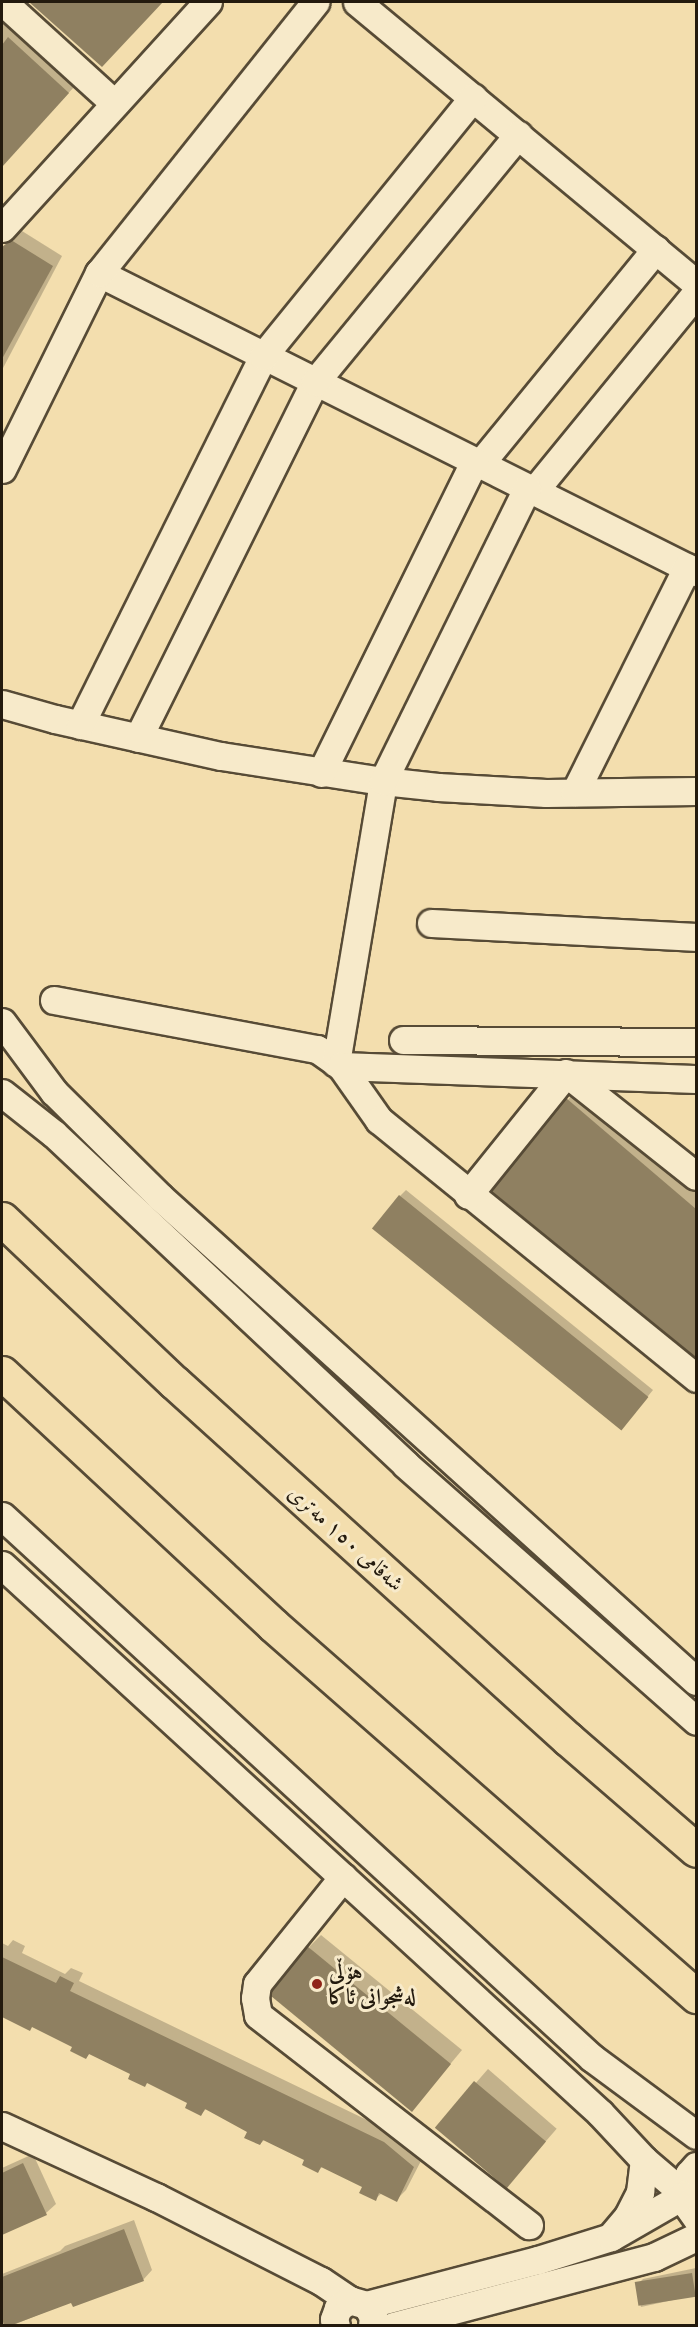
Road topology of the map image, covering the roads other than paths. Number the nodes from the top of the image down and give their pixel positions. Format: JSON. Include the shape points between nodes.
{"nodes":[{"id":1,"x":3,"y":2,"type":"edge"},
{"id":2,"x":208,"y":2,"type":"edge"},
{"id":3,"x":315,"y":2,"type":"edge"},
{"id":4,"x":357,"y":2,"type":"edge"},
{"id":5,"x":473,"y":98,"type":"junction"},
{"id":6,"x":115,"y":104,"type":"junction"},
{"id":7,"x":518,"y":135,"type":"junction"},
{"id":8,"x":6,"y":215,"type":"edge"},
{"id":9,"x":656,"y":249,"type":"junction"},
{"id":10,"x":99,"y":273,"type":"junction"},
{"id":11,"x":696,"y":283,"type":"edge"},
{"id":12,"x":696,"y":293,"type":"edge"},
{"id":13,"x":263,"y":356,"type":"junction"},
{"id":14,"x":315,"y":382,"type":"junction"},
{"id":15,"x":477,"y":463,"type":"junction"},
{"id":16,"x":2,"y":469,"type":"edge"},
{"id":17,"x":531,"y":490,"type":"junction"},
{"id":18,"x":692,"y":569,"type":"edge"},
{"id":19,"x":2,"y":704,"type":"edge"},
{"id":20,"x":80,"y":725,"type":"junction"},
{"id":21,"x":138,"y":738,"type":"junction"},
{"id":22,"x":321,"y":773,"type":"junction"},
{"id":23,"x":383,"y":781,"type":"junction"},
{"id":24,"x":696,"y":791,"type":"edge"},
{"id":25,"x":575,"y":792,"type":"junction"},
{"id":26,"x":431,"y":923,"type":"dead end"},
{"id":27,"x":696,"y":937,"type":"edge"},
{"id":28,"x":54,"y":1000,"type":"dead end"},
{"id":29,"x":2,"y":1022,"type":"edge"},
{"id":30,"x":403,"y":1040,"type":"dead end"},
{"id":31,"x":696,"y":1042,"type":"edge"},
{"id":32,"x":338,"y":1064,"type":"junction"},
{"id":33,"x":566,"y":1073,"type":"junction"},
{"id":34,"x":696,"y":1078,"type":"edge"},
{"id":35,"x":2,"y":1093,"type":"edge"},
{"id":36,"x":696,"y":1176,"type":"edge"},
{"id":37,"x":468,"y":1195,"type":"junction"},
{"id":38,"x":2,"y":1219,"type":"edge"},
{"id":39,"x":2,"y":1374,"type":"edge"},
{"id":40,"x":696,"y":1378,"type":"edge"},
{"id":41,"x":2,"y":1516,"type":"edge"},
{"id":42,"x":2,"y":1565,"type":"edge"},
{"id":43,"x":696,"y":1681,"type":"edge"},
{"id":44,"x":696,"y":1721,"type":"edge"},
{"id":45,"x":696,"y":1850,"type":"edge"},
{"id":46,"x":343,"y":1877,"type":"junction"},
{"id":47,"x":696,"y":1996,"type":"edge"},
{"id":48,"x":2,"y":2127,"type":"edge"},
{"id":49,"x":696,"y":2135,"type":"edge"},
{"id":50,"x":644,"y":2160,"type":"junction"},
{"id":51,"x":696,"y":2166,"type":"edge"},
{"id":52,"x":688,"y":2202,"type":"edge"},
{"id":53,"x":529,"y":2225,"type":"dead end"},
{"id":54,"x":611,"y":2237,"type":"junction"},
{"id":55,"x":696,"y":2237,"type":"edge"},
{"id":56,"x":362,"y":2310,"type":"edge"},
{"id":57,"x":336,"y":2325,"type":"edge"},
{"id":58,"x":393,"y":2325,"type":"edge"}],
"edges":[{"from":1,"to":6,"type":"street"},
{"from":2,"to":6,"type":"street"},
{"from":3,"to":10,"type":"street"},
{"from":4,"to":5,"type":"street"},
{"from":5,"to":7,"type":"street"},
{"from":5,"to":13,"type":"street"},
{"from":6,"to":8,"type":"street"},
{"from":7,"to":9,"type":"street"},
{"from":7,"to":14,"type":"street"},
{"from":9,"to":11,"type":"street"},
{"from":9,"to":15,"type":"street"},
{"from":10,"to":13,"type":"street"},
{"from":10,"to":16,"type":"street"},
{"from":12,"to":17,"type":"street"},
{"from":13,"to":14,"type":"street"},
{"from":13,"to":20,"type":"street"},
{"from":14,"to":15,"type":"street"},
{"from":14,"to":21,"type":"street"},
{"from":15,"to":17,"type":"street"},
{"from":15,"to":22,"type":"street"},
{"from":17,"to":18,"type":"street"},
{"from":17,"to":23,"type":"street"},
{"from":18,"to":25,"type":"street"},
{"from":19,"to":20,"type":"street"},
{"from":20,"to":21,"type":"street"},
{"from":21,"to":22,"type":"street"},
{"from":22,"to":23,"type":"street"},
{"from":23,"to":25,"type":"street"},
{"from":23,"to":32,"type":"street"},
{"from":24,"to":25,"type":"street"},
{"from":26,"to":27,"type":"street"},
{"from":28,"to":32,"type":"street","via":[[317,1049]]},
{"from":29,"to":43,"type":"street","via":[[54,1092],[138,1176]]},
{"from":30,"to":31,"type":"street"},
{"from":32,"to":33,"type":"street"},
{"from":32,"to":37,"type":"street","via":[[378,1120]]},
{"from":33,"to":34,"type":"street"},
{"from":33,"to":36,"type":"street"},
{"from":33,"to":37,"type":"street"},
{"from":35,"to":44,"type":"street","via":[[54,1134],[405,1464]]},
{"from":37,"to":40,"type":"street"},
{"from":38,"to":45,"type":"highway","name":"شەقامی ١٥٠ مەتری","via":[[218,1422]]},
{"from":39,"to":47,"type":"highway","via":[[273,1625]]},
{"from":41,"to":49,"type":"street","via":[[592,2058]]},
{"from":42,"to":46,"type":"street"},
{"from":46,"to":50,"type":"street","via":[[600,2113]]},
{"from":46,"to":53,"type":"street","via":[[257,1984],[258,2015]]},
{"from":48,"to":56,"type":"street","via":[[156,2198],[321,2281]]},
{"from":50,"to":52,"type":"street"},
{"from":50,"to":54,"type":"street","via":[[637,2198],[621,2228]]},
{"from":51,"to":52,"type":"street","via":[[689,2174]]},
{"from":52,"to":54,"type":"street"},
{"from":54,"to":56,"type":"street"},
{"from":55,"to":58,"type":"street","via":[[654,2257]]},
{"from":56,"to":57,"type":"street","via":[[338,2308]]}]}
